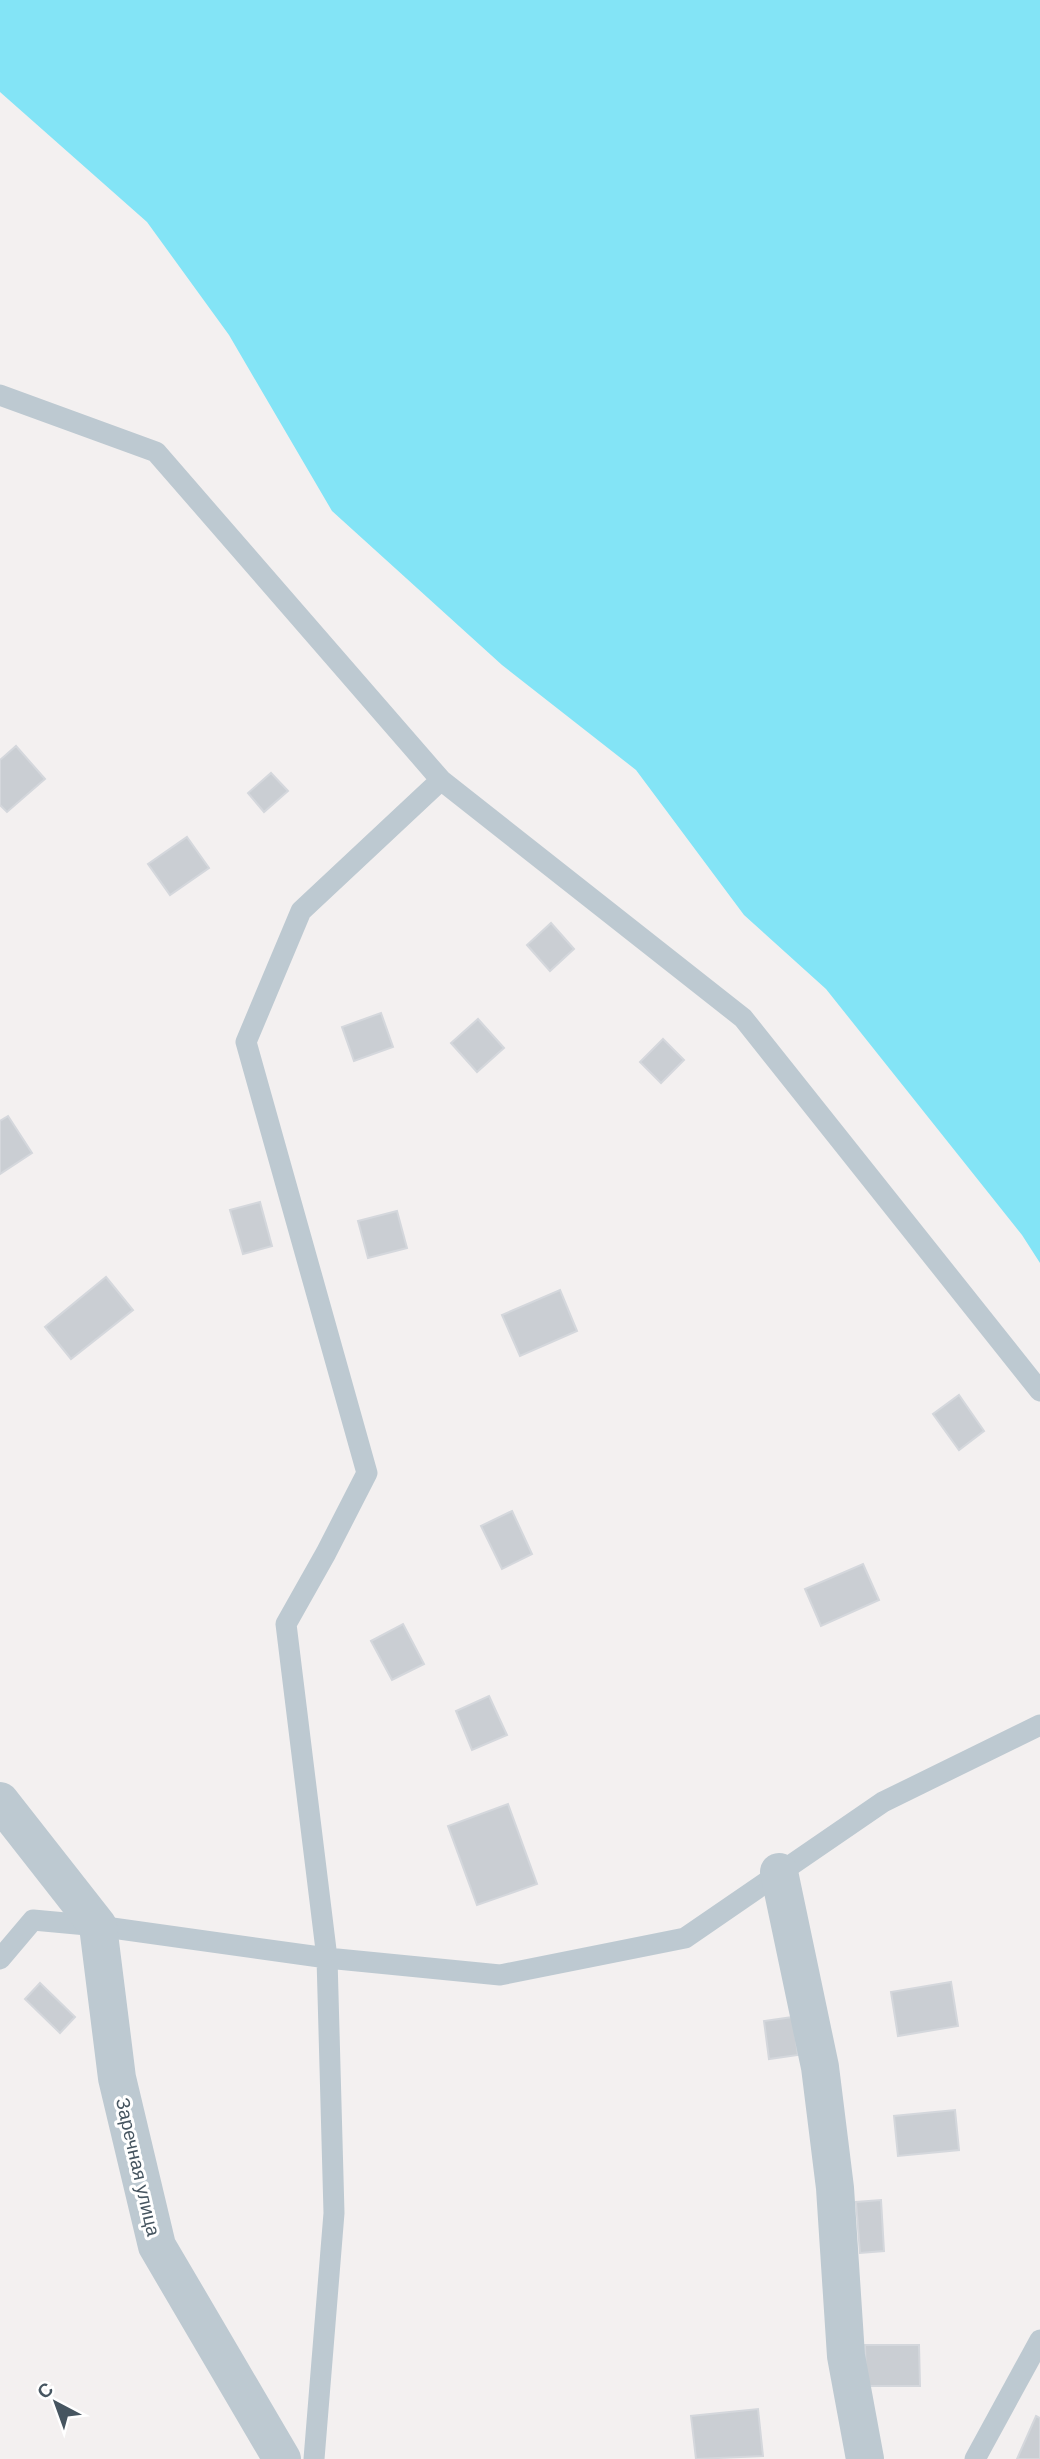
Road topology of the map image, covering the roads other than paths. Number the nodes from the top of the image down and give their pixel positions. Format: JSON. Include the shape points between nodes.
{"nodes":[{"id":1,"x":0,"y":395,"type":"edge"},
{"id":2,"x":441,"y":779,"type":"junction"},
{"id":3,"x":1040,"y":1391,"type":"edge"},
{"id":4,"x":1040,"y":1725,"type":"edge"},
{"id":5,"x":0,"y":1801,"type":"edge"},
{"id":6,"x":779,"y":1872,"type":"junction"},
{"id":7,"x":99,"y":1926,"type":"junction"},
{"id":8,"x":327,"y":1958,"type":"junction"},
{"id":9,"x":0,"y":1959,"type":"edge"},
{"id":10,"x":1040,"y":2340,"type":"edge"},
{"id":11,"x":282,"y":2459,"type":"edge"},
{"id":12,"x":314,"y":2459,"type":"edge"},
{"id":13,"x":865,"y":2459,"type":"edge"},
{"id":14,"x":975,"y":2459,"type":"edge"}],
"edges":[{"from":1,"to":2,"type":"lane","via":[[156,452]]},
{"from":2,"to":3,"type":"lane","via":[[743,1018]]},
{"from":2,"to":8,"type":"lane","via":[[302,911],[246,1042],[367,1473],[286,1624]]},
{"from":4,"to":6,"type":"lane","via":[[883,1801]]},
{"from":5,"to":7,"type":"street"},
{"from":6,"to":8,"type":"lane","via":[[685,1938],[500,1975]]},
{"from":6,"to":13,"type":"street","via":[[820,2067],[835,2188],[846,2356]]},
{"from":7,"to":8,"type":"lane"},
{"from":7,"to":9,"type":"lane","via":[[33,1920]]},
{"from":7,"to":11,"type":"street","name":"Заречная улица","via":[[117,2078],[157,2246]]},
{"from":8,"to":12,"type":"lane","via":[[334,2213]]},
{"from":10,"to":14,"type":"lane"}]}
